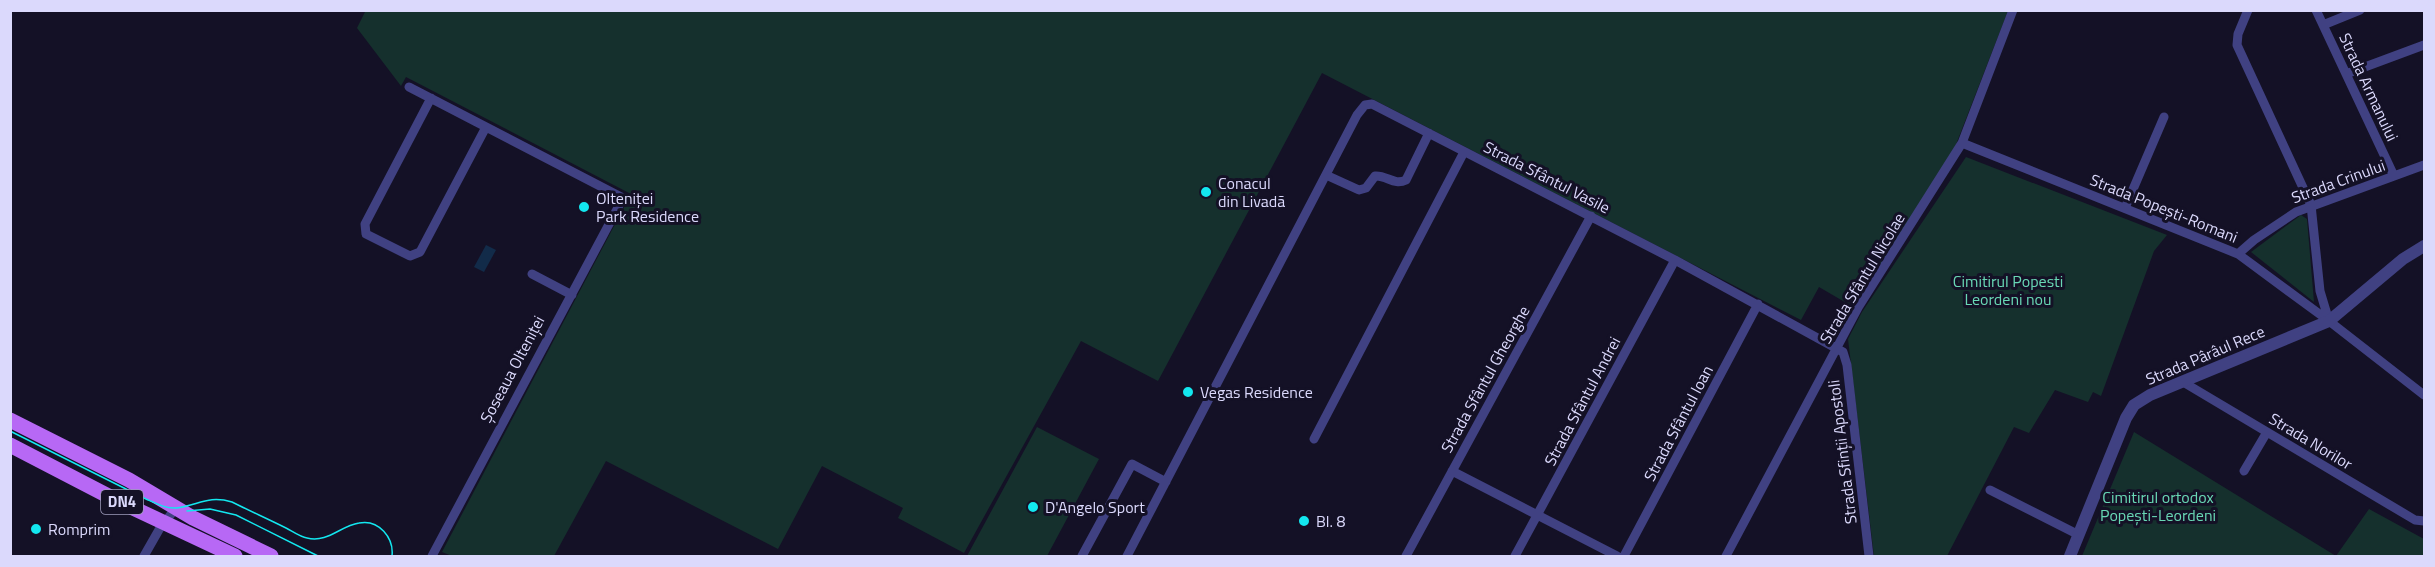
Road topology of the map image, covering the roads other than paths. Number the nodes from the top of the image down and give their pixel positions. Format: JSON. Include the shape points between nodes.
{"nodes":[{"id":1,"x":2013,"y":10,"type":"edge"},
{"id":2,"x":2248,"y":10,"type":"edge"},
{"id":3,"x":2316,"y":10,"type":"edge"},
{"id":4,"x":2360,"y":10,"type":"edge"},
{"id":5,"x":2323,"y":25,"type":"junction"},
{"id":6,"x":2424,"y":45,"type":"edge"},
{"id":7,"x":2346,"y":74,"type":"junction"},
{"id":8,"x":409,"y":87,"type":"dead end"},
{"id":9,"x":431,"y":98,"type":"junction"},
{"id":10,"x":2164,"y":117,"type":"dead end"},
{"id":11,"x":486,"y":127,"type":"junction"},
{"id":12,"x":1429,"y":133,"type":"junction"},
{"id":13,"x":1962,"y":143,"type":"junction"},
{"id":14,"x":1464,"y":152,"type":"junction"},
{"id":15,"x":2424,"y":165,"type":"edge"},
{"id":16,"x":1326,"y":175,"type":"junction"},
{"id":17,"x":2394,"y":176,"type":"junction"},
{"id":18,"x":2312,"y":205,"type":"junction"},
{"id":19,"x":2125,"y":208,"type":"junction"},
{"id":20,"x":1591,"y":216,"type":"junction"},
{"id":21,"x":2424,"y":246,"type":"edge"},
{"id":22,"x":2238,"y":254,"type":"junction"},
{"id":23,"x":1675,"y":260,"type":"junction"},
{"id":24,"x":532,"y":274,"type":"dead end"},
{"id":25,"x":572,"y":295,"type":"junction"},
{"id":26,"x":1758,"y":304,"type":"junction"},
{"id":27,"x":2329,"y":321,"type":"junction"},
{"id":28,"x":1838,"y":348,"type":"junction"},
{"id":29,"x":2182,"y":382,"type":"junction"},
{"id":30,"x":2424,"y":395,"type":"edge"},
{"id":31,"x":10,"y":420,"type":"edge"},
{"id":32,"x":2267,"y":432,"type":"junction"},
{"id":33,"x":1314,"y":439,"type":"dead end"},
{"id":34,"x":10,"y":445,"type":"edge"},
{"id":35,"x":1452,"y":471,"type":"junction"},
{"id":36,"x":2244,"y":471,"type":"dead end"},
{"id":37,"x":129,"y":480,"type":"junction"},
{"id":38,"x":1166,"y":482,"type":"junction"},
{"id":39,"x":1990,"y":490,"type":"dead end"},
{"id":40,"x":118,"y":501,"type":"junction"},
{"id":41,"x":176,"y":508,"type":"junction"},
{"id":42,"x":1538,"y":515,"type":"junction"},
{"id":43,"x":164,"y":521,"type":"junction"},
{"id":44,"x":2424,"y":521,"type":"edge"},
{"id":45,"x":2079,"y":535,"type":"junction"},
{"id":46,"x":144,"y":556,"type":"edge"},
{"id":47,"x":235,"y":556,"type":"edge"},
{"id":48,"x":271,"y":556,"type":"edge"},
{"id":49,"x":432,"y":556,"type":"edge"},
{"id":50,"x":1082,"y":556,"type":"edge"},
{"id":51,"x":1127,"y":556,"type":"edge"},
{"id":52,"x":1406,"y":556,"type":"edge"},
{"id":53,"x":1515,"y":556,"type":"edge"},
{"id":54,"x":1617,"y":556,"type":"edge"},
{"id":55,"x":1624,"y":556,"type":"edge"},
{"id":56,"x":1725,"y":556,"type":"edge"},
{"id":57,"x":1869,"y":556,"type":"edge"},
{"id":58,"x":2070,"y":556,"type":"edge"}],
"edges":[{"from":1,"to":13,"type":"street","name":"Strada Sfântul Nicolae"},
{"from":2,"to":18,"type":"street","via":[[2237,45]]},
{"from":3,"to":5,"type":"street","name":"Strada Armanului"},
{"from":4,"to":5,"type":"street"},
{"from":5,"to":7,"type":"street","name":"Strada Armanului"},
{"from":6,"to":7,"type":"street"},
{"from":7,"to":17,"type":"street","name":"Strada Armanului"},
{"from":8,"to":9,"type":"street"},
{"from":9,"to":11,"type":"street"},
{"from":9,"to":11,"type":"street","via":[[365,224],[366,234],[410,256],[420,252]]},
{"from":10,"to":19,"type":"street"},
{"from":11,"to":25,"type":"street","name":"Șoseaua Olteniței","via":[[623,198]]},
{"from":12,"to":14,"type":"street"},
{"from":12,"to":16,"type":"street","via":[[1403,182],[1379,175],[1359,190]]},
{"from":12,"to":16,"type":"street","via":[[1377,105],[1365,105]]},
{"from":13,"to":19,"type":"street","name":"Strada Popești-Romani"},
{"from":13,"to":28,"type":"street","name":"Strada Sfântul Nicolae","via":[[1859,306]]},
{"from":14,"to":20,"type":"street","name":"Strada Sfântul Vasile"},
{"from":14,"to":33,"type":"street","name":"Strada Sfântul Vasile"},
{"from":15,"to":17,"type":"street","name":"Strada Crinului"},
{"from":16,"to":38,"type":"street"},
{"from":17,"to":18,"type":"street","name":"Strada Crinului"},
{"from":18,"to":22,"type":"street","name":"Strada Crinului","via":[[2288,216]]},
{"from":18,"to":27,"type":"street","via":[[2320,291]]},
{"from":19,"to":22,"type":"street","name":"Strada Popești-Romani"},
{"from":20,"to":23,"type":"street","name":"Strada Sfântul Vasile"},
{"from":20,"to":35,"type":"street","name":"Strada Sfântul Gheorghe"},
{"from":21,"to":27,"type":"street","name":"Strada Pârâul Rece"},
{"from":22,"to":27,"type":"street","name":"Strada Popești-Romani"},
{"from":23,"to":26,"type":"street","name":"Strada Sfântul Vasile"},
{"from":23,"to":42,"type":"street","name":"Strada Sfântul Andrei"},
{"from":24,"to":25,"type":"street"},
{"from":25,"to":49,"type":"street","name":"Șoseaua Olteniței"},
{"from":26,"to":28,"type":"street","name":"Strada Sfântul Vasile"},
{"from":26,"to":55,"type":"street","name":"Strada Sfântul Ioan"},
{"from":27,"to":29,"type":"street","name":"Strada Pârâul Rece"},
{"from":27,"to":30,"type":"street","name":"Strada Popești-Romani"},
{"from":28,"to":56,"type":"street","name":"Strada Sfântul Nicolae"},
{"from":28,"to":57,"type":"street","name":"Strada Sfinții Apostoli","via":[[1847,365]]},
{"from":29,"to":32,"type":"street","name":"Strada Norilor"},
{"from":29,"to":45,"type":"street","name":"Strada Pârâul Rece","via":[[2145,398],[2128,413]]},
{"from":31,"to":37,"type":"main road","number":"DN4"},
{"from":32,"to":36,"type":"street"},
{"from":32,"to":44,"type":"street","name":"Strada Norilor","via":[[2415,520]]},
{"from":34,"to":40,"type":"main road","number":"DN4"},
{"from":35,"to":42,"type":"street"},
{"from":35,"to":52,"type":"street","name":"Strada Sfântul Gheorghe"},
{"from":37,"to":40,"type":"main road"},
{"from":37,"to":41,"type":"main road","number":"DN4"},
{"from":38,"to":50,"type":"street","via":[[1131,464]]},
{"from":38,"to":51,"type":"street"},
{"from":39,"to":45,"type":"street"},
{"from":40,"to":43,"type":"main road","number":"DN4"},
{"from":41,"to":43,"type":"street"},
{"from":41,"to":48,"type":"main road","number":"DN4"},
{"from":42,"to":53,"type":"street","name":"Strada Sfântul Andrei"},
{"from":42,"to":54,"type":"street"},
{"from":43,"to":46,"type":"street"},
{"from":43,"to":47,"type":"main road","number":"DN4"},
{"from":45,"to":58,"type":"street","name":"Strada Pârâul Rece"}]}
